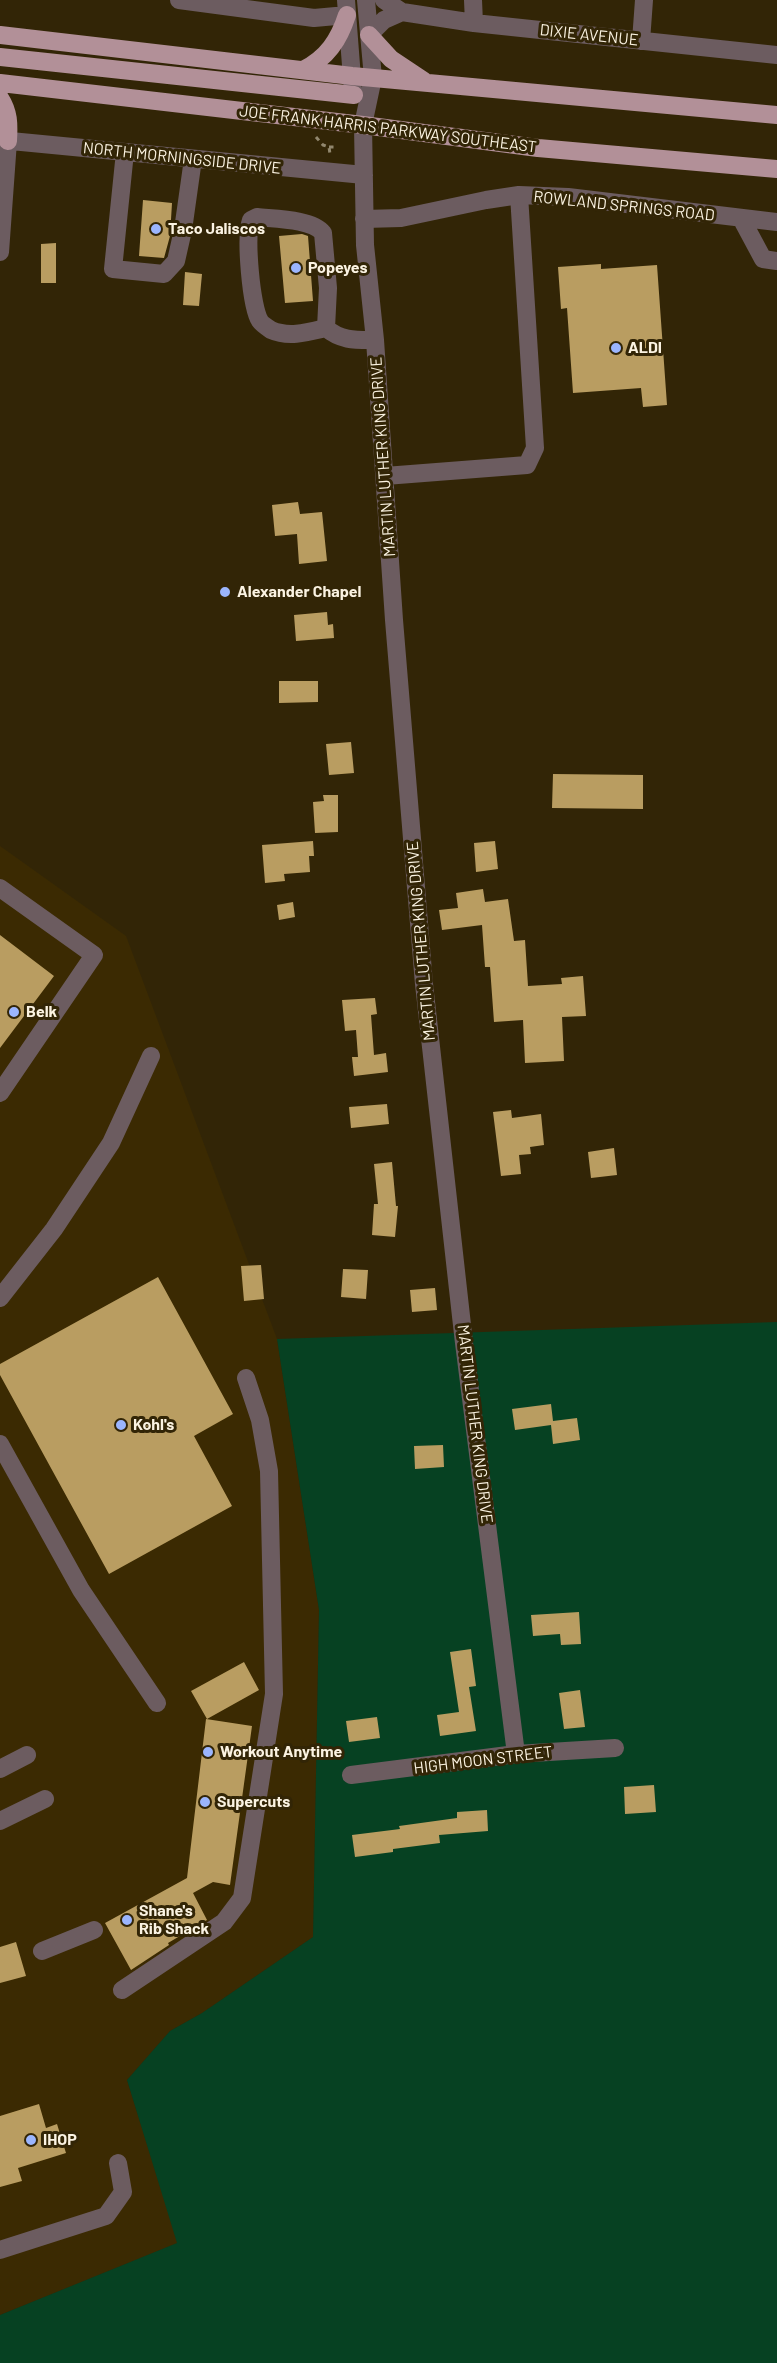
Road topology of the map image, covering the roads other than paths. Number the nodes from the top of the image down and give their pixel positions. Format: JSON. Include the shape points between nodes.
{"nodes":[{"id":1,"x":179,"y":0,"type":"edge"},
{"id":2,"x":366,"y":0,"type":"edge"},
{"id":3,"x":384,"y":0,"type":"edge"},
{"id":4,"x":473,"y":0,"type":"edge"},
{"id":5,"x":644,"y":0,"type":"edge"},
{"id":6,"x":346,"y":8,"type":"edge"},
{"id":7,"x":402,"y":12,"type":"junction"},
{"id":8,"x":474,"y":22,"type":"junction"},
{"id":9,"x":0,"y":35,"type":"edge"},
{"id":10,"x":369,"y":35,"type":"junction"},
{"id":11,"x":641,"y":41,"type":"junction"},
{"id":12,"x":777,"y":55,"type":"edge"},
{"id":13,"x":0,"y":57,"type":"edge"},
{"id":14,"x":303,"y":70,"type":"junction"},
{"id":15,"x":352,"y":76,"type":"junction"},
{"id":16,"x":373,"y":78,"type":"junction"},
{"id":17,"x":0,"y":83,"type":"edge"},
{"id":18,"x":428,"y":83,"type":"junction"},
{"id":19,"x":354,"y":95,"type":"junction"},
{"id":20,"x":0,"y":98,"type":"edge"},
{"id":21,"x":777,"y":115,"type":"edge"},
{"id":22,"x":363,"y":125,"type":"junction"},
{"id":23,"x":4,"y":140,"type":"edge"},
{"id":24,"x":125,"y":152,"type":"junction"},
{"id":25,"x":193,"y":159,"type":"junction"},
{"id":26,"x":777,"y":169,"type":"edge"},
{"id":27,"x":364,"y":175,"type":"junction"},
{"id":28,"x":519,"y":195,"type":"junction"},
{"id":29,"x":741,"y":218,"type":"junction"},
{"id":30,"x":364,"y":219,"type":"junction"},
{"id":31,"x":777,"y":222,"type":"edge"},
{"id":32,"x":0,"y":252,"type":"edge"},
{"id":33,"x":777,"y":261,"type":"edge"},
{"id":34,"x":327,"y":328,"type":"junction"},
{"id":35,"x":375,"y":340,"type":"junction"},
{"id":36,"x":385,"y":476,"type":"junction"},
{"id":37,"x":0,"y":888,"type":"edge"},
{"id":38,"x":151,"y":1056,"type":"dead end"},
{"id":39,"x":0,"y":1093,"type":"edge"},
{"id":40,"x":0,"y":1298,"type":"edge"},
{"id":41,"x":246,"y":1377,"type":"dead end"},
{"id":42,"x":0,"y":1444,"type":"edge"},
{"id":43,"x":157,"y":1703,"type":"dead end"},
{"id":44,"x":615,"y":1748,"type":"dead end"},
{"id":45,"x":516,"y":1754,"type":"junction"},
{"id":46,"x":27,"y":1755,"type":"dead end"},
{"id":47,"x":0,"y":1769,"type":"edge"},
{"id":48,"x":351,"y":1775,"type":"dead end"},
{"id":49,"x":45,"y":1799,"type":"dead end"},
{"id":50,"x":0,"y":1821,"type":"edge"},
{"id":51,"x":94,"y":1930,"type":"dead end"},
{"id":52,"x":42,"y":1951,"type":"dead end"},
{"id":53,"x":122,"y":1990,"type":"dead end"},
{"id":54,"x":117,"y":2163,"type":"dead end"},
{"id":55,"x":0,"y":2250,"type":"edge"}],
"edges":[{"from":1,"to":6,"type":"street","via":[[314,18]]},
{"from":2,"to":10,"type":"street","name":"MARTIN LUTHER KING DRIVE"},
{"from":3,"to":7,"type":"street","name":"DIXIE AVENUE"},
{"from":4,"to":8,"type":"street"},
{"from":5,"to":11,"type":"street"},
{"from":6,"to":14,"type":"main road","via":[[335,44]]},
{"from":6,"to":15,"type":"street","name":"MARTIN LUTHER KING DRIVE"},
{"from":7,"to":8,"type":"street","name":"DIXIE AVENUE"},
{"from":7,"to":10,"type":"street","via":[[384,20]]},
{"from":8,"to":11,"type":"street","name":"DIXIE AVENUE"},
{"from":9,"to":14,"type":"main road"},
{"from":10,"to":16,"type":"street","name":"MARTIN LUTHER KING DRIVE"},
{"from":10,"to":18,"type":"main road","via":[[391,59]]},
{"from":11,"to":12,"type":"street","name":"DIXIE AVENUE"},
{"from":13,"to":19,"type":"main road"},
{"from":14,"to":15,"type":"main road"},
{"from":15,"to":16,"type":"main road"},
{"from":15,"to":19,"type":"street","name":"MARTIN LUTHER KING DRIVE"},
{"from":16,"to":18,"type":"main road"},
{"from":16,"to":22,"type":"street","name":"MARTIN LUTHER KING DRIVE"},
{"from":17,"to":22,"type":"main road","name":"JOE FRANK HARRIS PARKWAY SOUTHEAST"},
{"from":18,"to":21,"type":"main road"},
{"from":19,"to":22,"type":"street","name":"MARTIN LUTHER KING DRIVE"},
{"from":20,"to":23,"type":"main road","via":[[9,119]]},
{"from":22,"to":26,"type":"main road","name":"JOE FRANK HARRIS PARKWAY SOUTHEAST","via":[[538,148]]},
{"from":22,"to":27,"type":"street","name":"MARTIN LUTHER KING DRIVE"},
{"from":23,"to":24,"type":"street","name":"NORTH MORNINGSIDE DRIVE"},
{"from":23,"to":32,"type":"street"},
{"from":24,"to":25,"type":"street","name":"NORTH MORNINGSIDE DRIVE"},
{"from":24,"to":25,"type":"street","via":[[113,269],[164,274],[176,261]]},
{"from":25,"to":27,"type":"street","name":"NORTH MORNINGSIDE DRIVE"},
{"from":27,"to":30,"type":"street","name":"MARTIN LUTHER KING DRIVE"},
{"from":28,"to":29,"type":"street","name":"ROWLAND SPRINGS ROAD","via":[[568,197]]},
{"from":28,"to":30,"type":"street","name":"ROWLAND SPRINGS ROAD","via":[[401,218]]},
{"from":28,"to":36,"type":"street","via":[[535,448],[527,465]]},
{"from":29,"to":31,"type":"street","name":"ROWLAND SPRINGS ROAD"},
{"from":29,"to":33,"type":"street","via":[[763,258]]},
{"from":30,"to":35,"type":"street","name":"MARTIN LUTHER KING DRIVE"},
{"from":34,"to":34,"type":"street","via":[[323,233],[308,224],[257,217],[250,220],[247,252],[260,321],[280,333],[301,334]]},
{"from":34,"to":35,"type":"street","via":[[349,340]]},
{"from":35,"to":36,"type":"street","name":"MARTIN LUTHER KING DRIVE"},
{"from":36,"to":45,"type":"street","name":"MARTIN LUTHER KING DRIVE","via":[[424,984]]},
{"from":37,"to":39,"type":"street","via":[[94,955]]},
{"from":38,"to":40,"type":"street","via":[[111,1143],[54,1229]]},
{"from":41,"to":53,"type":"street","via":[[260,1420],[269,1471],[274,1694],[242,1898],[224,1922]]},
{"from":42,"to":43,"type":"street","via":[[81,1590]]},
{"from":44,"to":45,"type":"street","name":"HIGH MOON STREET"},
{"from":45,"to":48,"type":"street","name":"HIGH MOON STREET"},
{"from":46,"to":47,"type":"street"},
{"from":49,"to":50,"type":"street"},
{"from":51,"to":52,"type":"street"},
{"from":54,"to":55,"type":"street","via":[[123,2192],[106,2216]]}]}
